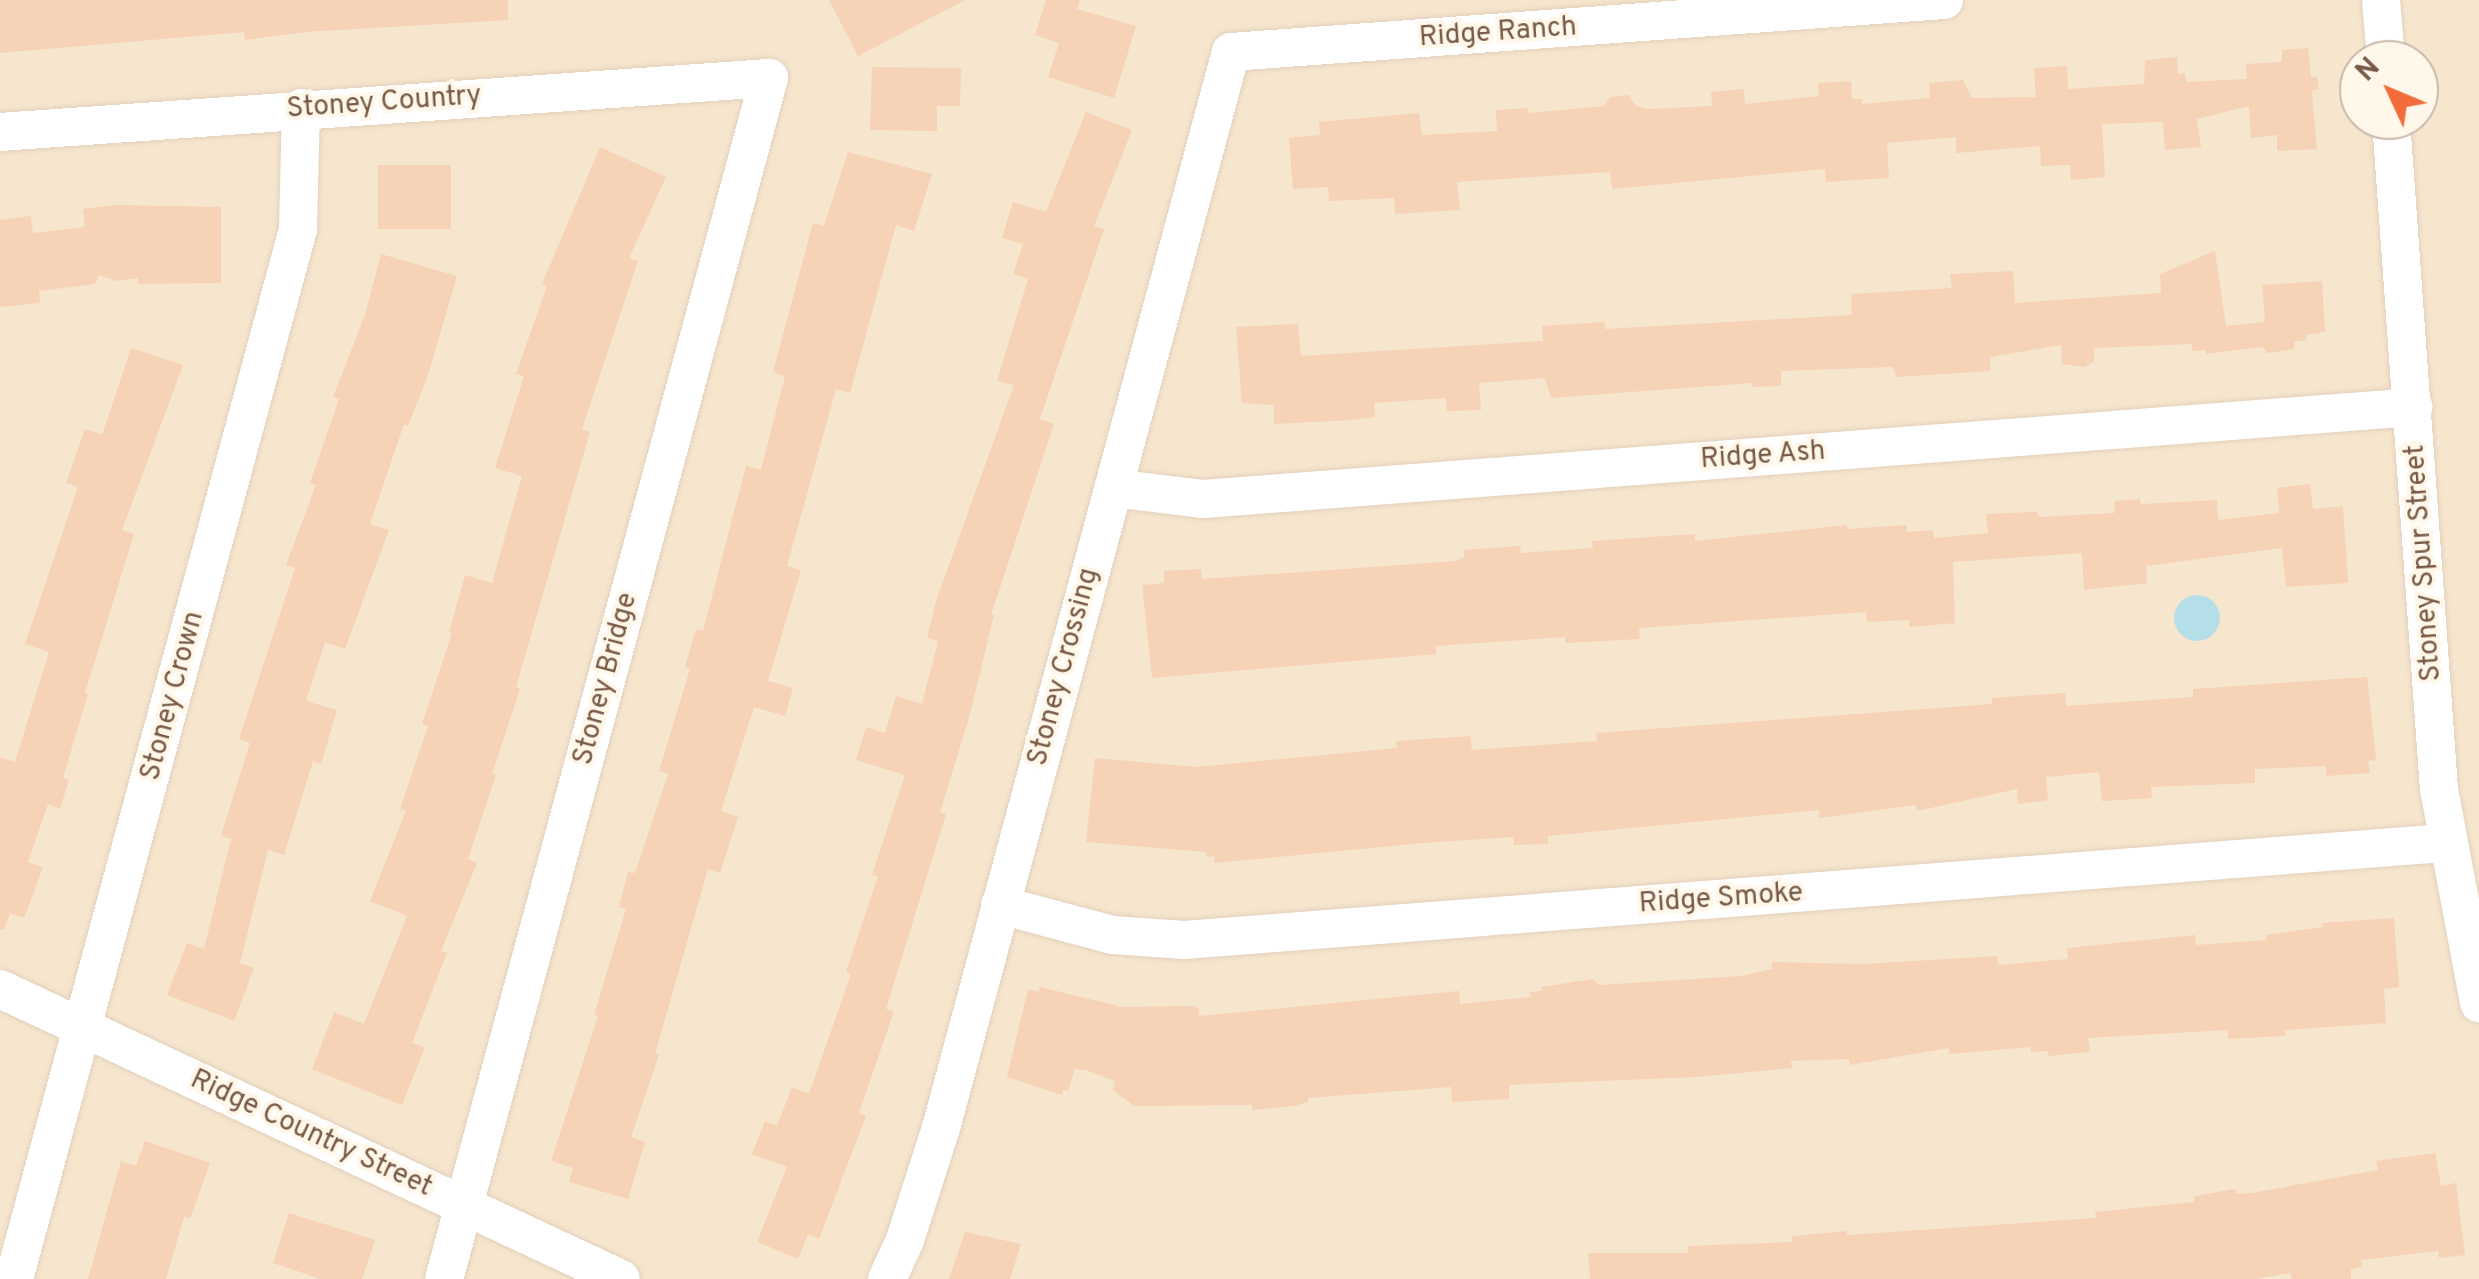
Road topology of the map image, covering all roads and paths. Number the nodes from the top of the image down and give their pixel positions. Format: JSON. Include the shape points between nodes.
{"nodes":[{"id":1,"x":1944,"y":0,"type":"edge"},
{"id":2,"x":2382,"y":0,"type":"edge"},
{"id":3,"x":2385,"y":40,"type":"edge"},
{"id":4,"x":1231,"y":52,"type":"joint"},
{"id":5,"x":768,"y":78,"type":"joint"},
{"id":6,"x":301,"y":108,"type":"junction"},
{"id":7,"x":0,"y":132,"type":"edge"},
{"id":8,"x":2393,"y":140,"type":"edge"},
{"id":9,"x":2414,"y":407,"type":"junction"},
{"id":10,"x":1113,"y":488,"type":"junction"},
{"id":11,"x":2446,"y":843,"type":"junction"},
{"id":12,"x":1000,"y":905,"type":"junction"},
{"id":13,"x":0,"y":989,"type":"edge"},
{"id":14,"x":2479,"y":1003,"type":"edge"},
{"id":15,"x":83,"y":1028,"type":"junction"},
{"id":16,"x":463,"y":1206,"type":"junction"},
{"id":17,"x":14,"y":1279,"type":"edge"},
{"id":18,"x":444,"y":1279,"type":"edge"},
{"id":19,"x":622,"y":1279,"type":"edge"},
{"id":20,"x":887,"y":1279,"type":"edge"}],
"edges":[{"from":1,"to":4,"type":"street","name":"Ridge Ranch"},
{"from":2,"to":3,"type":"street"},
{"from":4,"to":10,"type":"street","name":"Stoney Crossing"},
{"from":5,"to":6,"type":"street","name":"Stoney Country"},
{"from":5,"to":16,"type":"street","name":"Stoney Bridge"},
{"from":6,"to":7,"type":"street","name":"Stoney Country"},
{"from":6,"to":15,"type":"street","name":"Stoney Crown","via":[[298,229]]},
{"from":8,"to":9,"type":"street","name":"Stoney Spur Street"},
{"from":9,"to":10,"type":"street","name":"Ridge Ash","via":[[1203,499]]},
{"from":9,"to":11,"type":"street","name":"Stoney Spur Street"},
{"from":10,"to":12,"type":"street","name":"Stoney Crossing"},
{"from":11,"to":12,"type":"street","name":"Ridge Smoke","via":[[1184,940],[1113,935]]},
{"from":11,"to":14,"type":"street","name":"Stoney Spur Street"},
{"from":12,"to":20,"type":"street","name":"Stoney Crossing","via":[[941,1128]]},
{"from":13,"to":15,"type":"street","name":"Ridge Country Street"},
{"from":15,"to":16,"type":"street","name":"Ridge Country Street"},
{"from":15,"to":17,"type":"street","name":"Stoney Crown"},
{"from":16,"to":18,"type":"street","name":"Stoney Bridge"},
{"from":16,"to":19,"type":"street","name":"Ridge Country Street"}]}
